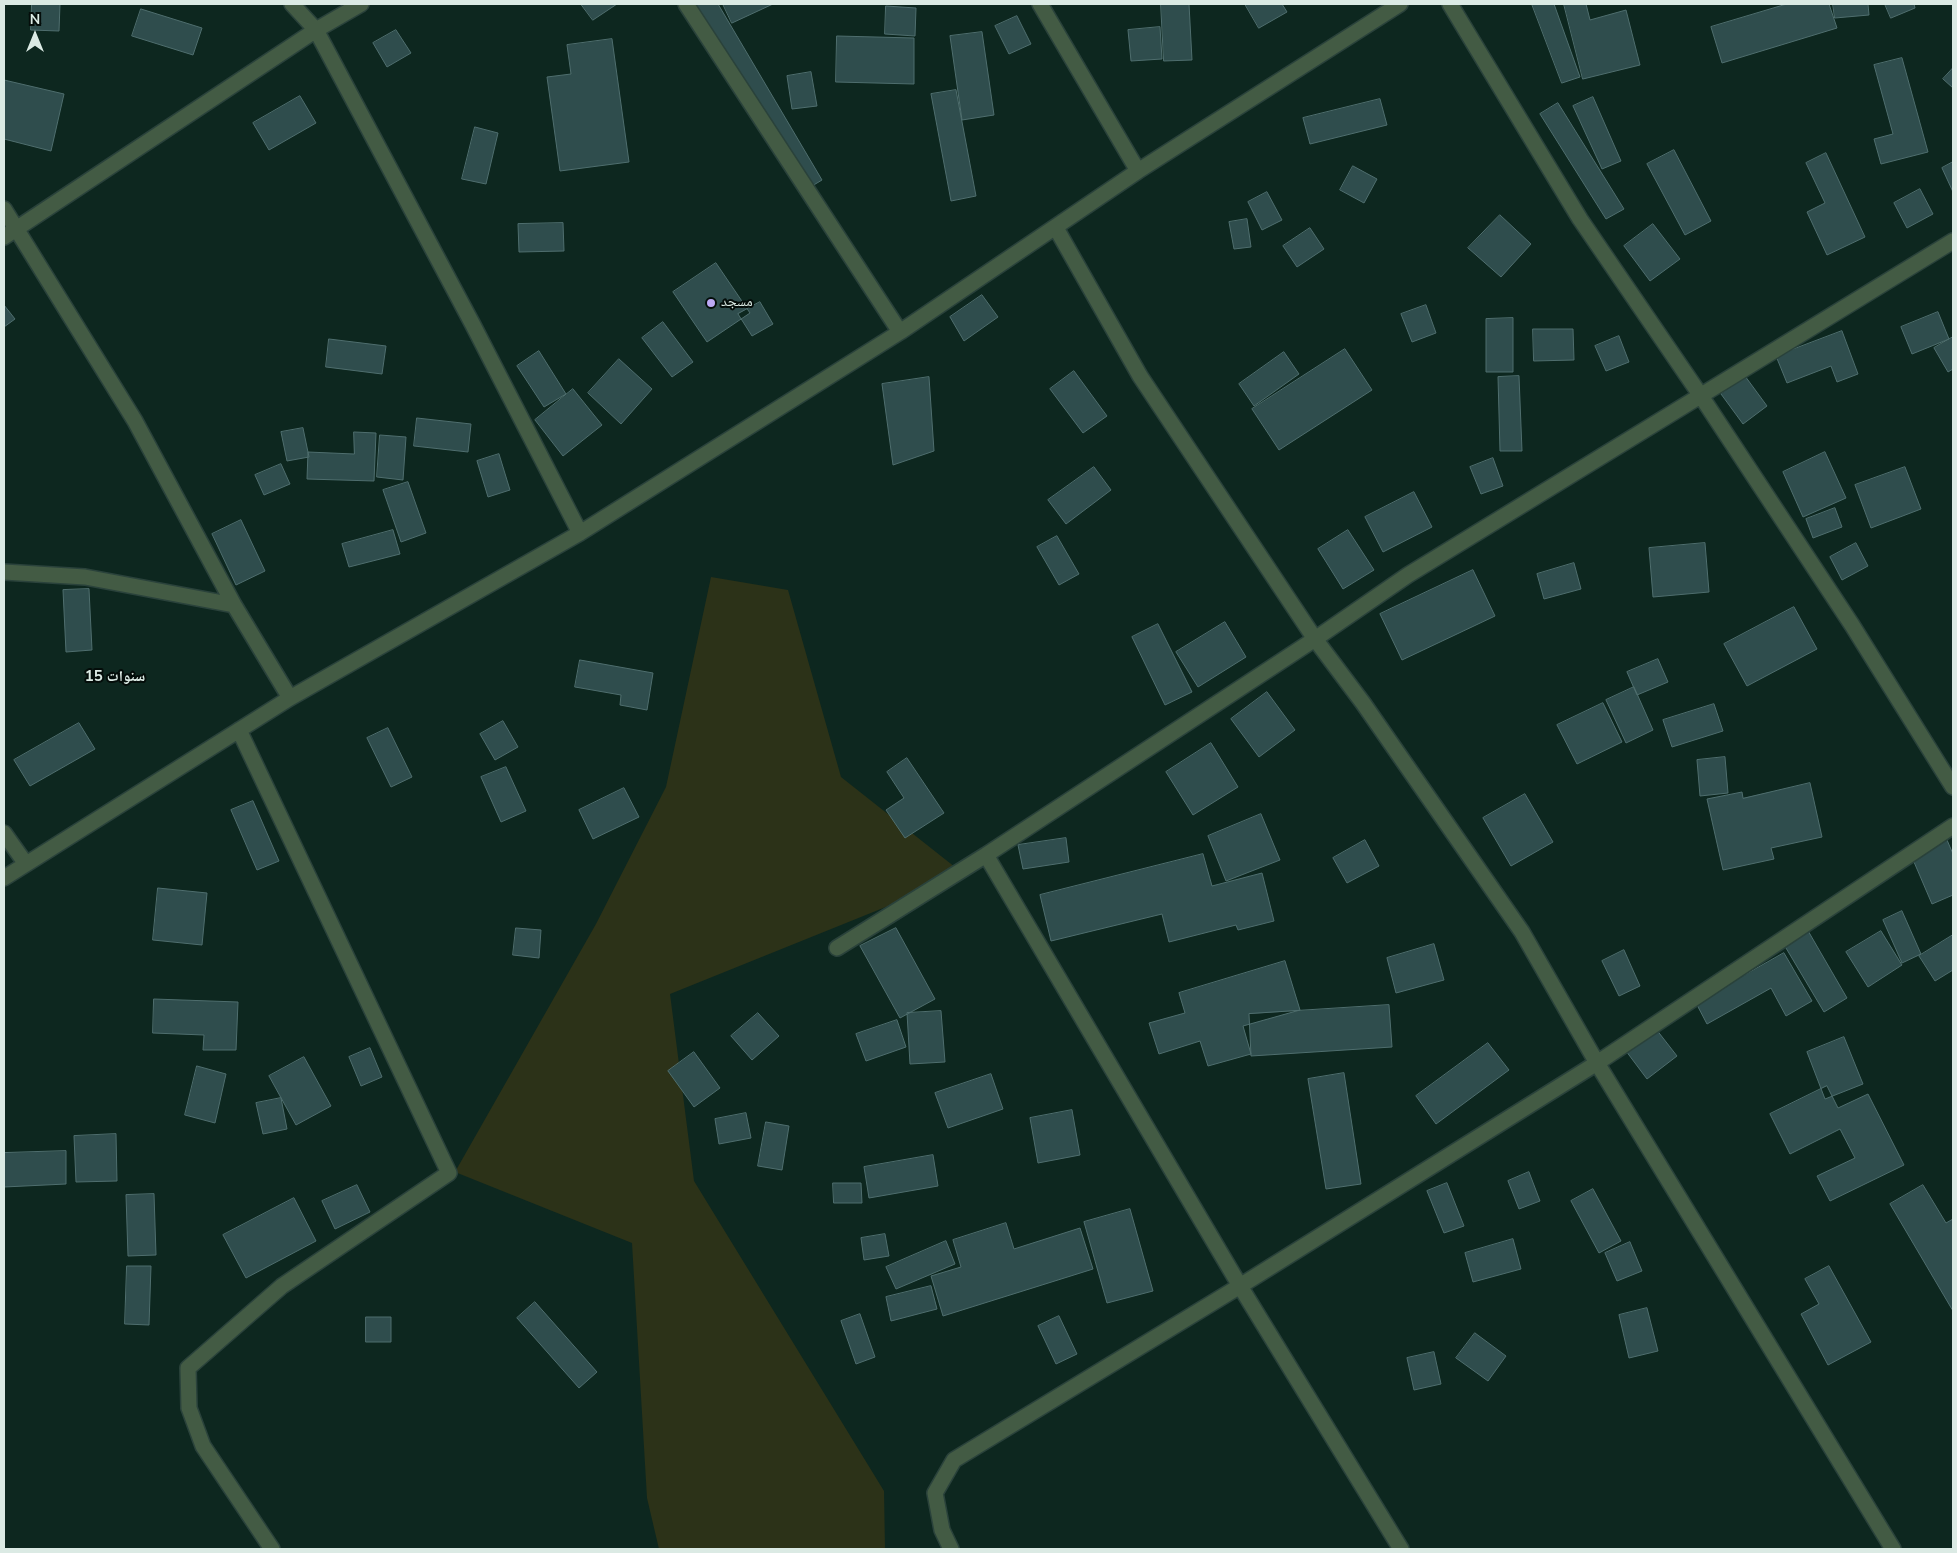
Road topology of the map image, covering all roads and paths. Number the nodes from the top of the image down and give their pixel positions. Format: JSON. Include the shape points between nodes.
{"nodes":[{"id":1,"x":292,"y":4,"type":"edge"},
{"id":2,"x":361,"y":4,"type":"edge"},
{"id":3,"x":686,"y":4,"type":"edge"},
{"id":4,"x":1040,"y":4,"type":"edge"},
{"id":5,"x":1400,"y":4,"type":"edge"},
{"id":6,"x":1450,"y":4,"type":"edge"},
{"id":7,"x":316,"y":30,"type":"junction"},
{"id":8,"x":1138,"y":171,"type":"junction"},
{"id":9,"x":4,"y":209,"type":"edge"},
{"id":10,"x":1056,"y":228,"type":"junction"},
{"id":11,"x":10,"y":233,"type":"edge"},
{"id":12,"x":1953,"y":241,"type":"edge"},
{"id":13,"x":900,"y":332,"type":"junction"},
{"id":14,"x":1701,"y":396,"type":"junction"},
{"id":15,"x":580,"y":533,"type":"junction"},
{"id":16,"x":4,"y":572,"type":"edge"},
{"id":17,"x":234,"y":605,"type":"junction"},
{"id":18,"x":1314,"y":639,"type":"junction"},
{"id":19,"x":290,"y":698,"type":"junction"},
{"id":20,"x":239,"y":730,"type":"junction"},
{"id":21,"x":1953,"y":787,"type":"edge"},
{"id":22,"x":1953,"y":826,"type":"edge"},
{"id":23,"x":4,"y":833,"type":"edge"},
{"id":24,"x":986,"y":855,"type":"junction"},
{"id":25,"x":26,"y":864,"type":"junction"},
{"id":26,"x":4,"y":878,"type":"edge"},
{"id":27,"x":837,"y":948,"type":"dead end"},
{"id":28,"x":1597,"y":1063,"type":"junction"},
{"id":29,"x":1240,"y":1286,"type":"junction"},
{"id":30,"x":272,"y":1549,"type":"edge"},
{"id":31,"x":951,"y":1549,"type":"edge"},
{"id":32,"x":1401,"y":1549,"type":"edge"},
{"id":33,"x":1892,"y":1549,"type":"edge"}],
"edges":[{"from":1,"to":7,"type":"street"},
{"from":2,"to":7,"type":"street"},
{"from":3,"to":13,"type":"street"},
{"from":4,"to":8,"type":"street"},
{"from":5,"to":8,"type":"street"},
{"from":6,"to":14,"type":"street","via":[[1580,219]]},
{"from":7,"to":11,"type":"street"},
{"from":7,"to":15,"type":"street","via":[[469,316]]},
{"from":8,"to":10,"type":"street"},
{"from":9,"to":11,"type":"street"},
{"from":10,"to":13,"type":"street"},
{"from":10,"to":18,"type":"street","via":[[1140,376]]},
{"from":11,"to":17,"type":"street","via":[[135,420]]},
{"from":12,"to":14,"type":"street"},
{"from":13,"to":15,"type":"street"},
{"from":14,"to":18,"type":"street","via":[[1408,575]]},
{"from":14,"to":21,"type":"street","via":[[1852,625]]},
{"from":15,"to":19,"type":"street"},
{"from":16,"to":17,"type":"street","via":[[85,577]]},
{"from":17,"to":19,"type":"street"},
{"from":18,"to":24,"type":"street"},
{"from":18,"to":28,"type":"street","via":[[1522,932]]},
{"from":19,"to":20,"type":"street"},
{"from":20,"to":25,"type":"street"},
{"from":20,"to":30,"type":"street","via":[[449,1172],[282,1286],[188,1368],[188,1408],[203,1446]]},
{"from":22,"to":28,"type":"street"},
{"from":23,"to":25,"type":"street"},
{"from":24,"to":27,"type":"street"},
{"from":24,"to":29,"type":"street"},
{"from":25,"to":26,"type":"street"},
{"from":28,"to":29,"type":"street"},
{"from":28,"to":33,"type":"street"},
{"from":29,"to":31,"type":"street","via":[[954,1460],[935,1493],[942,1530]]},
{"from":29,"to":32,"type":"street"}]}
